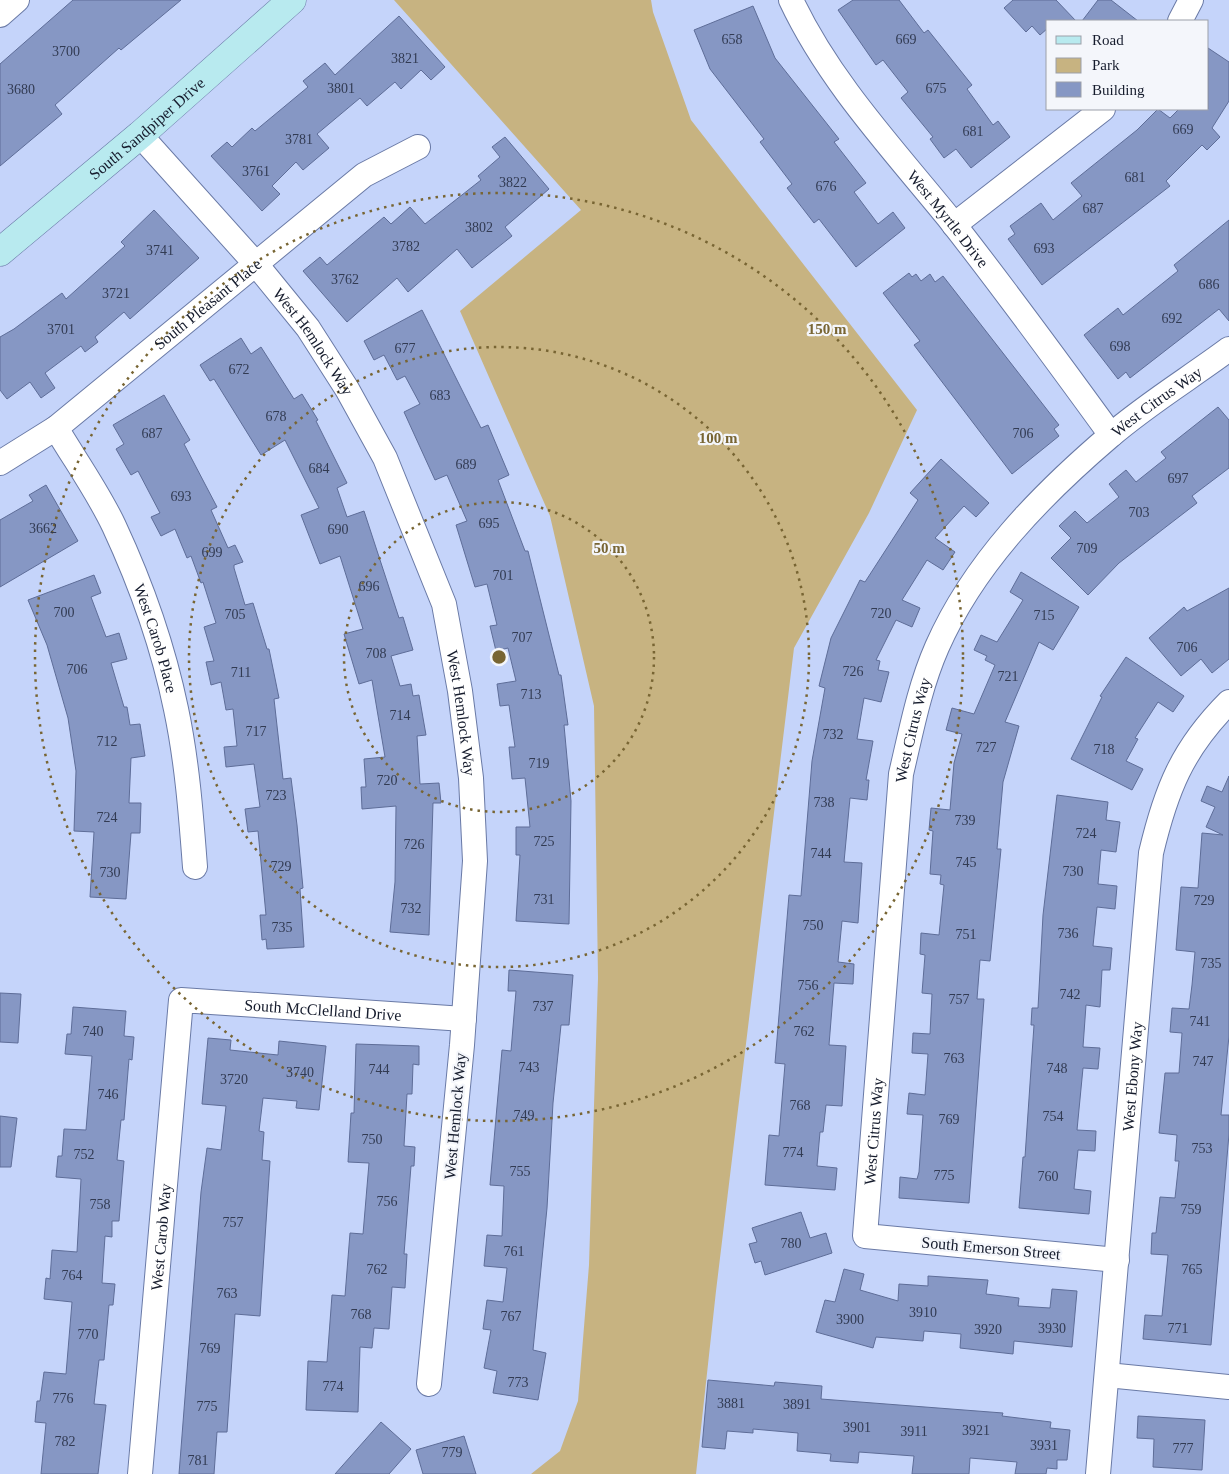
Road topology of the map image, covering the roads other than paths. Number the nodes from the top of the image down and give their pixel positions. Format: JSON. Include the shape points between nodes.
{"nodes":[{"id":1,"x":17,"y":0,"type":"edge"},
{"id":2,"x":292,"y":0,"type":"edge"},
{"id":3,"x":791,"y":0,"type":"edge"},
{"id":4,"x":1191,"y":0,"type":"edge"},
{"id":5,"x":0,"y":14,"type":"edge"},
{"id":6,"x":1181,"y":20,"type":"edge"},
{"id":7,"x":1101,"y":110,"type":"edge"},
{"id":8,"x":140,"y":135,"type":"junction"},
{"id":9,"x":418,"y":147,"type":"dead end"},
{"id":10,"x":954,"y":225,"type":"junction"},
{"id":11,"x":0,"y":252,"type":"edge"},
{"id":12,"x":255,"y":262,"type":"junction"},
{"id":13,"x":1229,"y":349,"type":"edge"},
{"id":14,"x":56,"y":428,"type":"junction"},
{"id":15,"x":1111,"y":435,"type":"junction"},
{"id":16,"x":0,"y":463,"type":"edge"},
{"id":17,"x":1229,"y":702,"type":"edge"},
{"id":18,"x":195,"y":867,"type":"dead end"},
{"id":19,"x":181,"y":1000,"type":"joint"},
{"id":20,"x":464,"y":1019,"type":"junction"},
{"id":21,"x":865,"y":1236,"type":"joint"},
{"id":22,"x":1117,"y":1260,"type":"junction"},
{"id":23,"x":1106,"y":1375,"type":"junction"},
{"id":24,"x":429,"y":1384,"type":"dead end"},
{"id":25,"x":1229,"y":1387,"type":"edge"},
{"id":26,"x":140,"y":1474,"type":"edge"},
{"id":27,"x":1098,"y":1474,"type":"edge"}],
"edges":[{"from":1,"to":5,"type":"street"},
{"from":2,"to":8,"type":"street","name":"South Sandpiper Drive"},
{"from":3,"to":10,"type":"street","name":"West Myrtle Drive","via":[[807,34],[838,80]]},
{"from":4,"to":6,"type":"street"},
{"from":7,"to":10,"type":"street"},
{"from":8,"to":11,"type":"street","name":"South Sandpiper Drive"},
{"from":8,"to":12,"type":"street","name":"West Hemlock Way"},
{"from":9,"to":12,"type":"street","name":"South Pleasant Place","via":[[364,175]]},
{"from":10,"to":15,"type":"street","name":"West Myrtle Drive"},
{"from":12,"to":14,"type":"street","name":"South Pleasant Place"},
{"from":12,"to":20,"type":"street","name":"West Hemlock Way","via":[[308,328],[347,389],[385,458],[444,604],[471,778],[475,852]]},
{"from":13,"to":15,"type":"street","name":"West Citrus Way"},
{"from":14,"to":16,"type":"street","name":"South Pleasant Place"},
{"from":14,"to":18,"type":"street","name":"West Carob Place","via":[[113,525],[163,654],[186,772]]},
{"from":15,"to":21,"type":"street","name":"West Citrus Way","via":[[1049,492],[1011,533],[967,590],[937,648],[916,708],[901,774]]},
{"from":17,"to":22,"type":"street","name":"West Ebony Way","via":[[1205,726],[1179,766],[1162,810],[1151,853]]},
{"from":19,"to":20,"type":"street","name":"South McClelland Drive"},
{"from":19,"to":26,"type":"street","name":"West Carob Way"},
{"from":20,"to":24,"type":"street","name":"West Hemlock Way"},
{"from":21,"to":22,"type":"street","name":"South Emerson Street"},
{"from":22,"to":23,"type":"street","name":"West Ebony Way"},
{"from":23,"to":25,"type":"street"},
{"from":23,"to":27,"type":"street","name":"West Ebony Way"}]}
